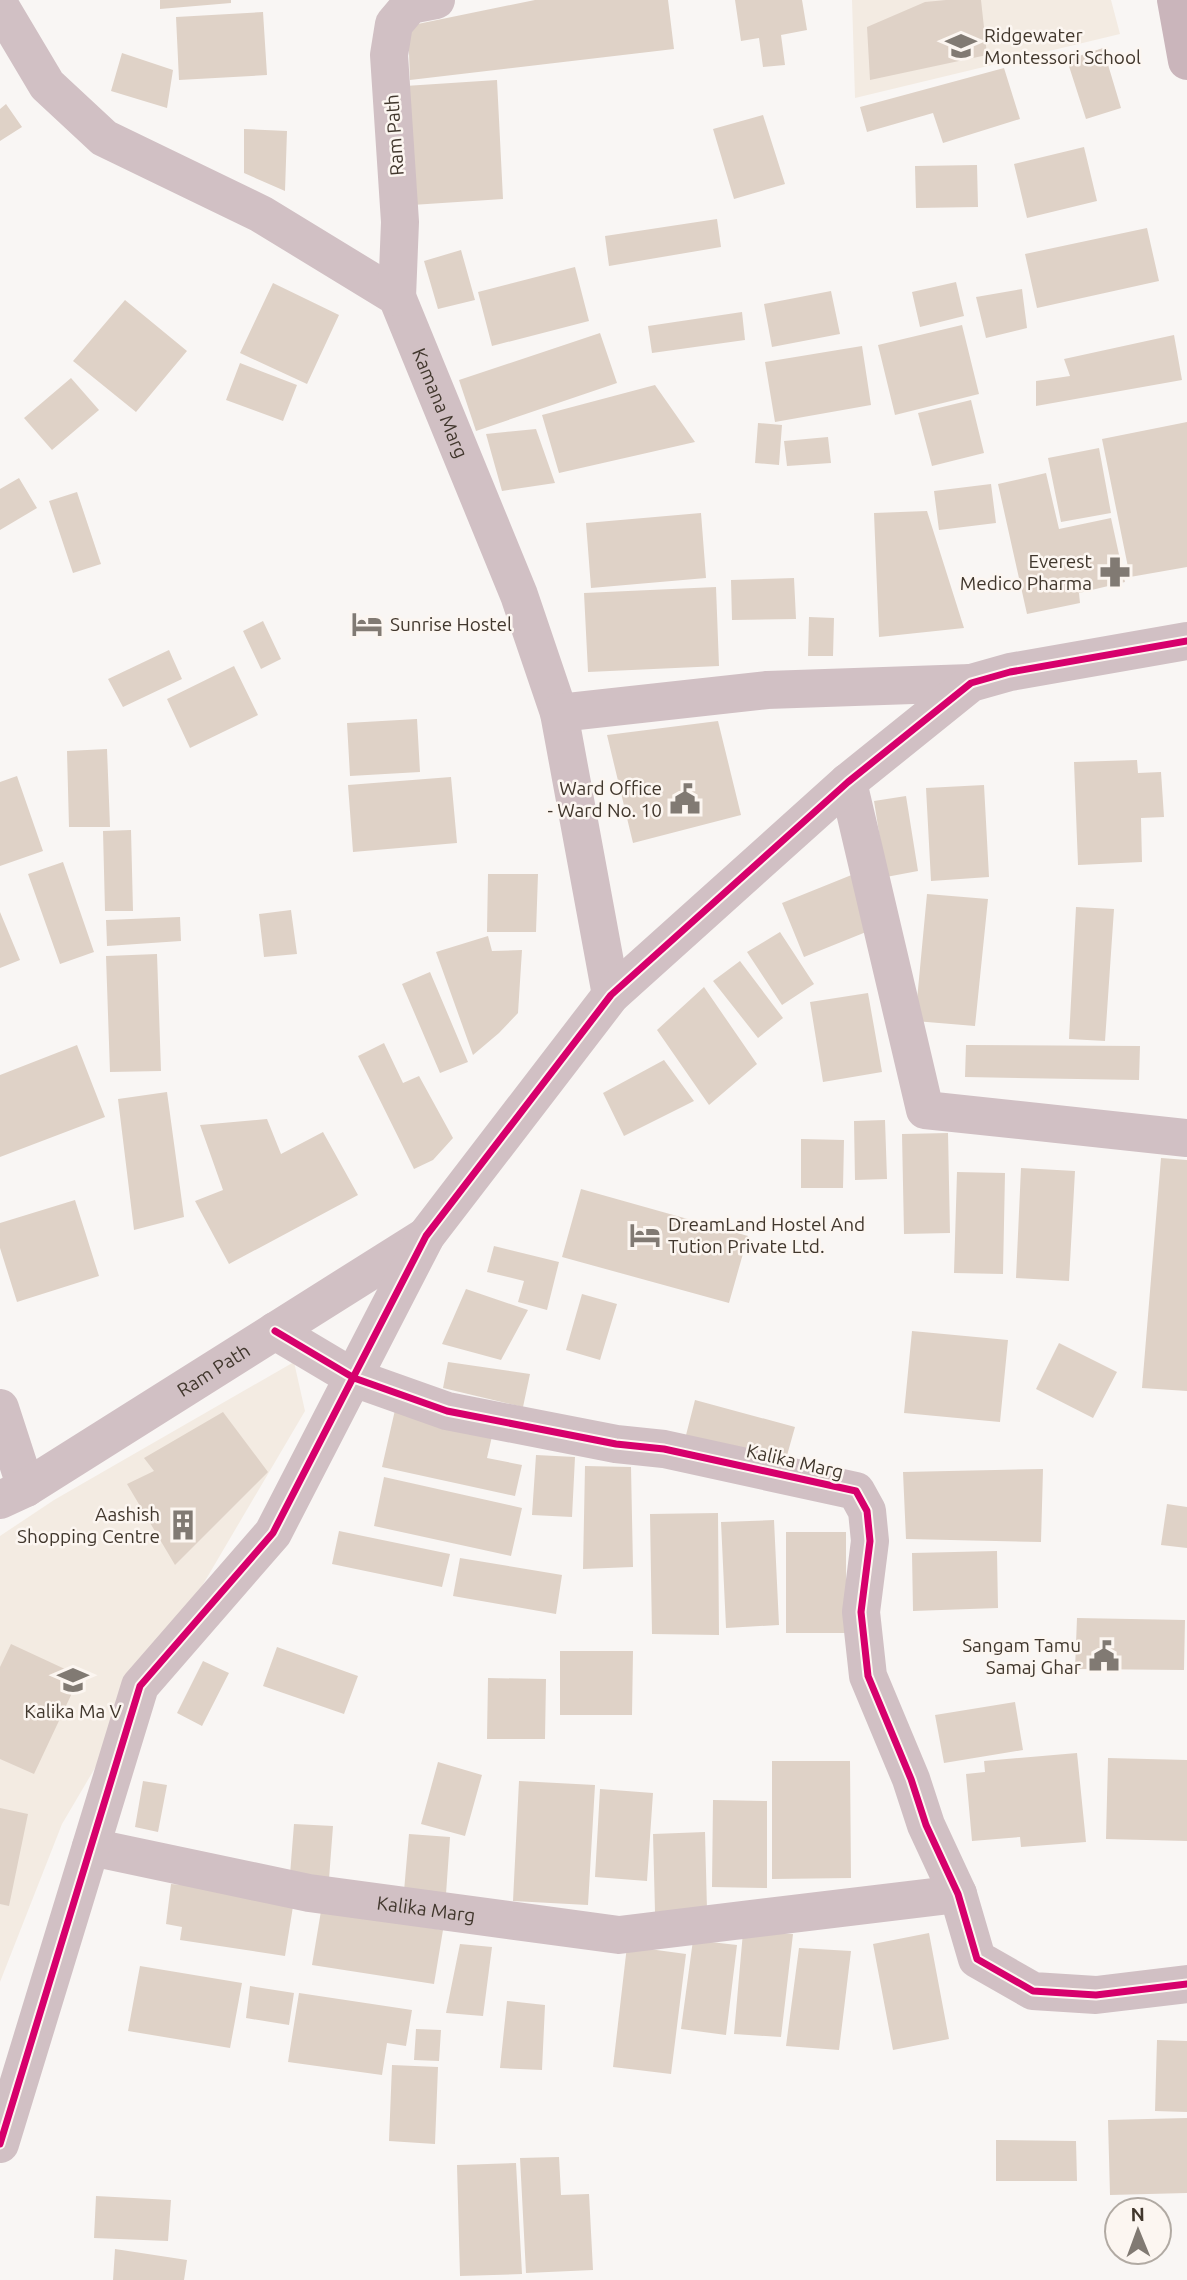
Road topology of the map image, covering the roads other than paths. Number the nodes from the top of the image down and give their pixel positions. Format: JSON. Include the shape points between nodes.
{"nodes":[{"id":1,"x":436,"y":0,"type":"edge"},
{"id":2,"x":1176,"y":0,"type":"edge"},
{"id":3,"x":0,"y":6,"type":"edge"},
{"id":4,"x":1187,"y":61,"type":"edge"},
{"id":5,"x":397,"y":297,"type":"junction"},
{"id":6,"x":1187,"y":641,"type":"edge"},
{"id":7,"x":971,"y":683,"type":"junction"},
{"id":8,"x":559,"y":713,"type":"junction"},
{"id":9,"x":848,"y":782,"type":"junction"},
{"id":10,"x":611,"y":995,"type":"junction"},
{"id":11,"x":1187,"y":1139,"type":"edge"},
{"id":12,"x":426,"y":1236,"type":"junction"},
{"id":13,"x":275,"y":1331,"type":"junction"},
{"id":14,"x":354,"y":1378,"type":"junction"},
{"id":15,"x":0,"y":1408,"type":"edge"},
{"id":16,"x":13,"y":1494,"type":"edge"},
{"id":17,"x":91,"y":1847,"type":"junction"},
{"id":18,"x":958,"y":1894,"type":"junction"},
{"id":19,"x":1187,"y":1984,"type":"edge"},
{"id":20,"x":0,"y":2144,"type":"edge"}],
"edges":[{"from":1,"to":5,"type":"street","name":"Ram Path","via":[[410,5],[394,24],[389,55],[400,222]]},
{"from":2,"to":4,"type":"main road"},
{"from":3,"to":5,"type":"street","via":[[47,85],[104,138],[261,214]]},
{"from":5,"to":8,"type":"street","name":"Kamana Marg","via":[[519,595]]},
{"from":6,"to":7,"type":"street"},
{"from":7,"to":8,"type":"street","via":[[767,691]]},
{"from":7,"to":9,"type":"street"},
{"from":8,"to":10,"type":"street","name":"Kamana Marg"},
{"from":9,"to":10,"type":"street"},
{"from":9,"to":11,"type":"street","via":[[925,1110]]},
{"from":10,"to":12,"type":"street"},
{"from":12,"to":13,"type":"street","name":"Ram Path"},
{"from":12,"to":14,"type":"street"},
{"from":13,"to":14,"type":"street"},
{"from":13,"to":16,"type":"street","name":"Ram Path"},
{"from":14,"to":17,"type":"street","via":[[273,1533],[141,1686]]},
{"from":14,"to":18,"type":"street","name":"Kalika Marg","via":[[447,1411],[664,1449],[856,1491],[867,1511],[870,1541],[861,1612],[868,1676]]},
{"from":15,"to":16,"type":"street"},
{"from":17,"to":18,"type":"street","name":"Kalika Marg","via":[[309,1893],[619,1935]]},
{"from":17,"to":20,"type":"street"},
{"from":18,"to":19,"type":"street","via":[[977,1959],[1033,1991],[1096,1995]]}]}
